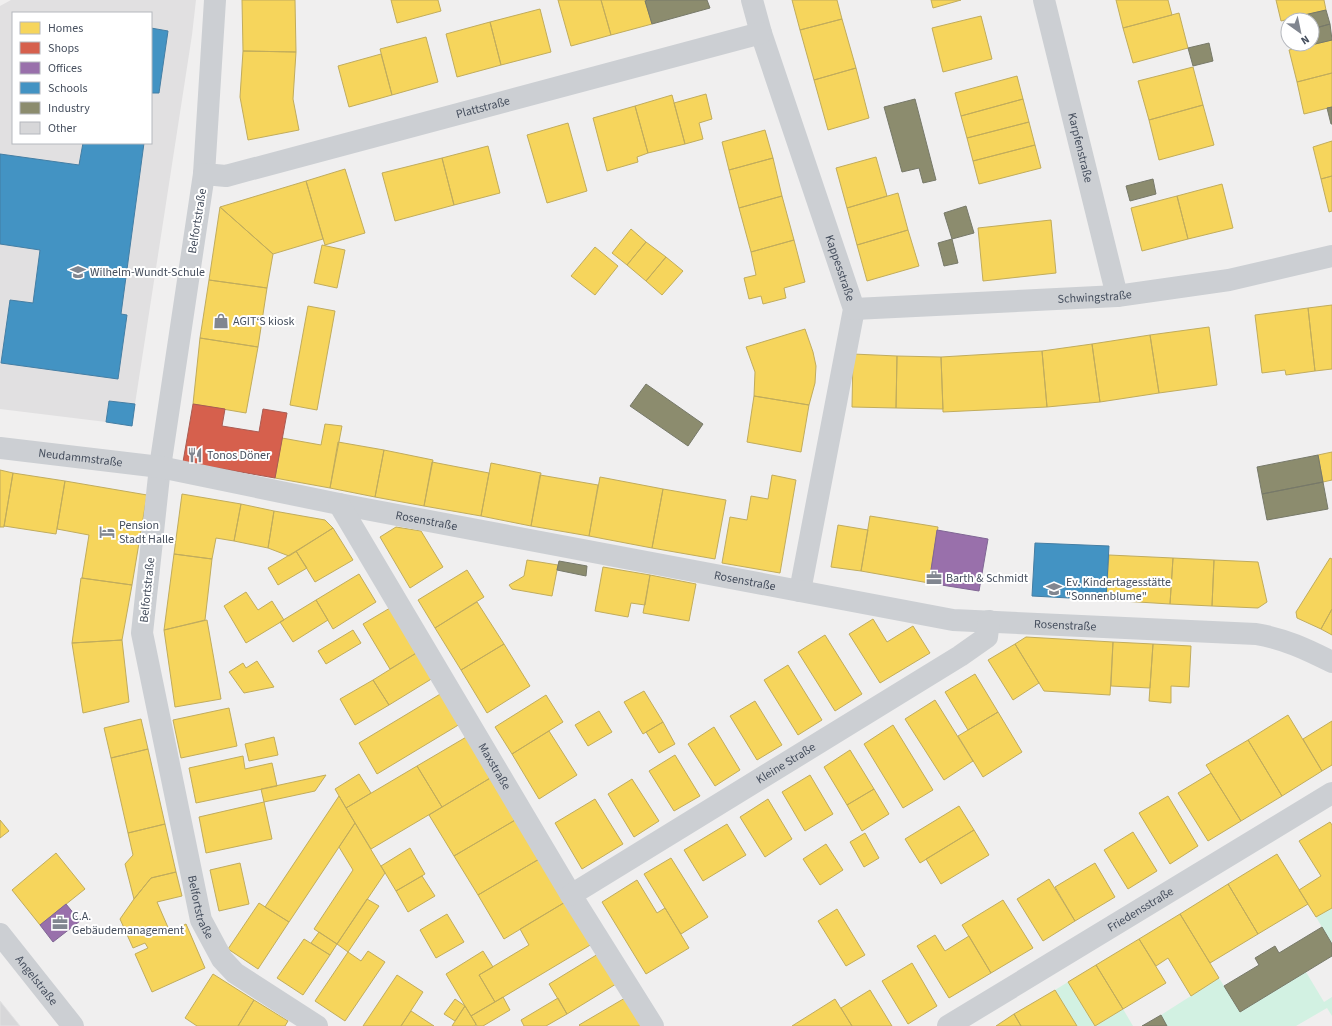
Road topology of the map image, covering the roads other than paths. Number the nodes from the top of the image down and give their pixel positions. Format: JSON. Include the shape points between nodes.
{"nodes":[{"id":1,"x":215,"y":0,"type":"edge"},
{"id":2,"x":752,"y":0,"type":"edge"},
{"id":3,"x":1044,"y":0,"type":"edge"},
{"id":4,"x":761,"y":33,"type":"junction"},
{"id":5,"x":204,"y":174,"type":"junction"},
{"id":6,"x":1332,"y":256,"type":"edge"},
{"id":7,"x":1117,"y":296,"type":"junction"},
{"id":8,"x":854,"y":309,"type":"junction"},
{"id":9,"x":0,"y":448,"type":"edge"},
{"id":10,"x":160,"y":467,"type":"junction"},
{"id":11,"x":339,"y":504,"type":"junction"},
{"id":12,"x":800,"y":591,"type":"junction"},
{"id":13,"x":989,"y":621,"type":"junction"},
{"id":14,"x":1332,"y":662,"type":"edge"},
{"id":15,"x":1332,"y":793,"type":"edge"},
{"id":16,"x":571,"y":895,"type":"junction"},
{"id":17,"x":0,"y":934,"type":"edge"},
{"id":18,"x":73,"y":1026,"type":"edge"},
{"id":19,"x":317,"y":1026,"type":"edge"},
{"id":20,"x":653,"y":1026,"type":"edge"},
{"id":21,"x":948,"y":1026,"type":"edge"}],
"edges":[{"from":1,"to":5,"type":"street","name":"Belfortstraße"},
{"from":2,"to":4,"type":"street","name":"Kappesstraße"},
{"from":3,"to":7,"type":"street","name":"Karpfenstraße"},
{"from":4,"to":5,"type":"street","name":"Plattstraße","via":[[226,176]]},
{"from":4,"to":8,"type":"street","name":"Kappesstraße"},
{"from":5,"to":10,"type":"street","name":"Belfortstraße"},
{"from":6,"to":7,"type":"street","name":"Schwingstraße","via":[[1229,280]]},
{"from":7,"to":8,"type":"street","name":"Schwingstraße"},
{"from":8,"to":12,"type":"street","name":"Kappesstraße"},
{"from":9,"to":10,"type":"street","name":"Neudammstraße"},
{"from":10,"to":11,"type":"street","name":"Rosenstraße"},
{"from":10,"to":19,"type":"street","name":"Belfortstraße","via":[[142,633],[201,920],[222,959],[235,973]]},
{"from":11,"to":12,"type":"street","name":"Rosenstraße"},
{"from":11,"to":16,"type":"street","name":"Maxstraße"},
{"from":12,"to":13,"type":"street","name":"Rosenstraße","via":[[953,620]]},
{"from":13,"to":14,"type":"street","name":"Rosenstraße","via":[[1256,634],[1275,637],[1297,645]]},
{"from":13,"to":16,"type":"street","name":"Kleine Straße","via":[[986,637],[960,656]]},
{"from":15,"to":21,"type":"street","name":"Friedensstraße"},
{"from":16,"to":20,"type":"street","name":"Maxstraße"},
{"from":17,"to":18,"type":"street","name":"Angelstraße"}]}
